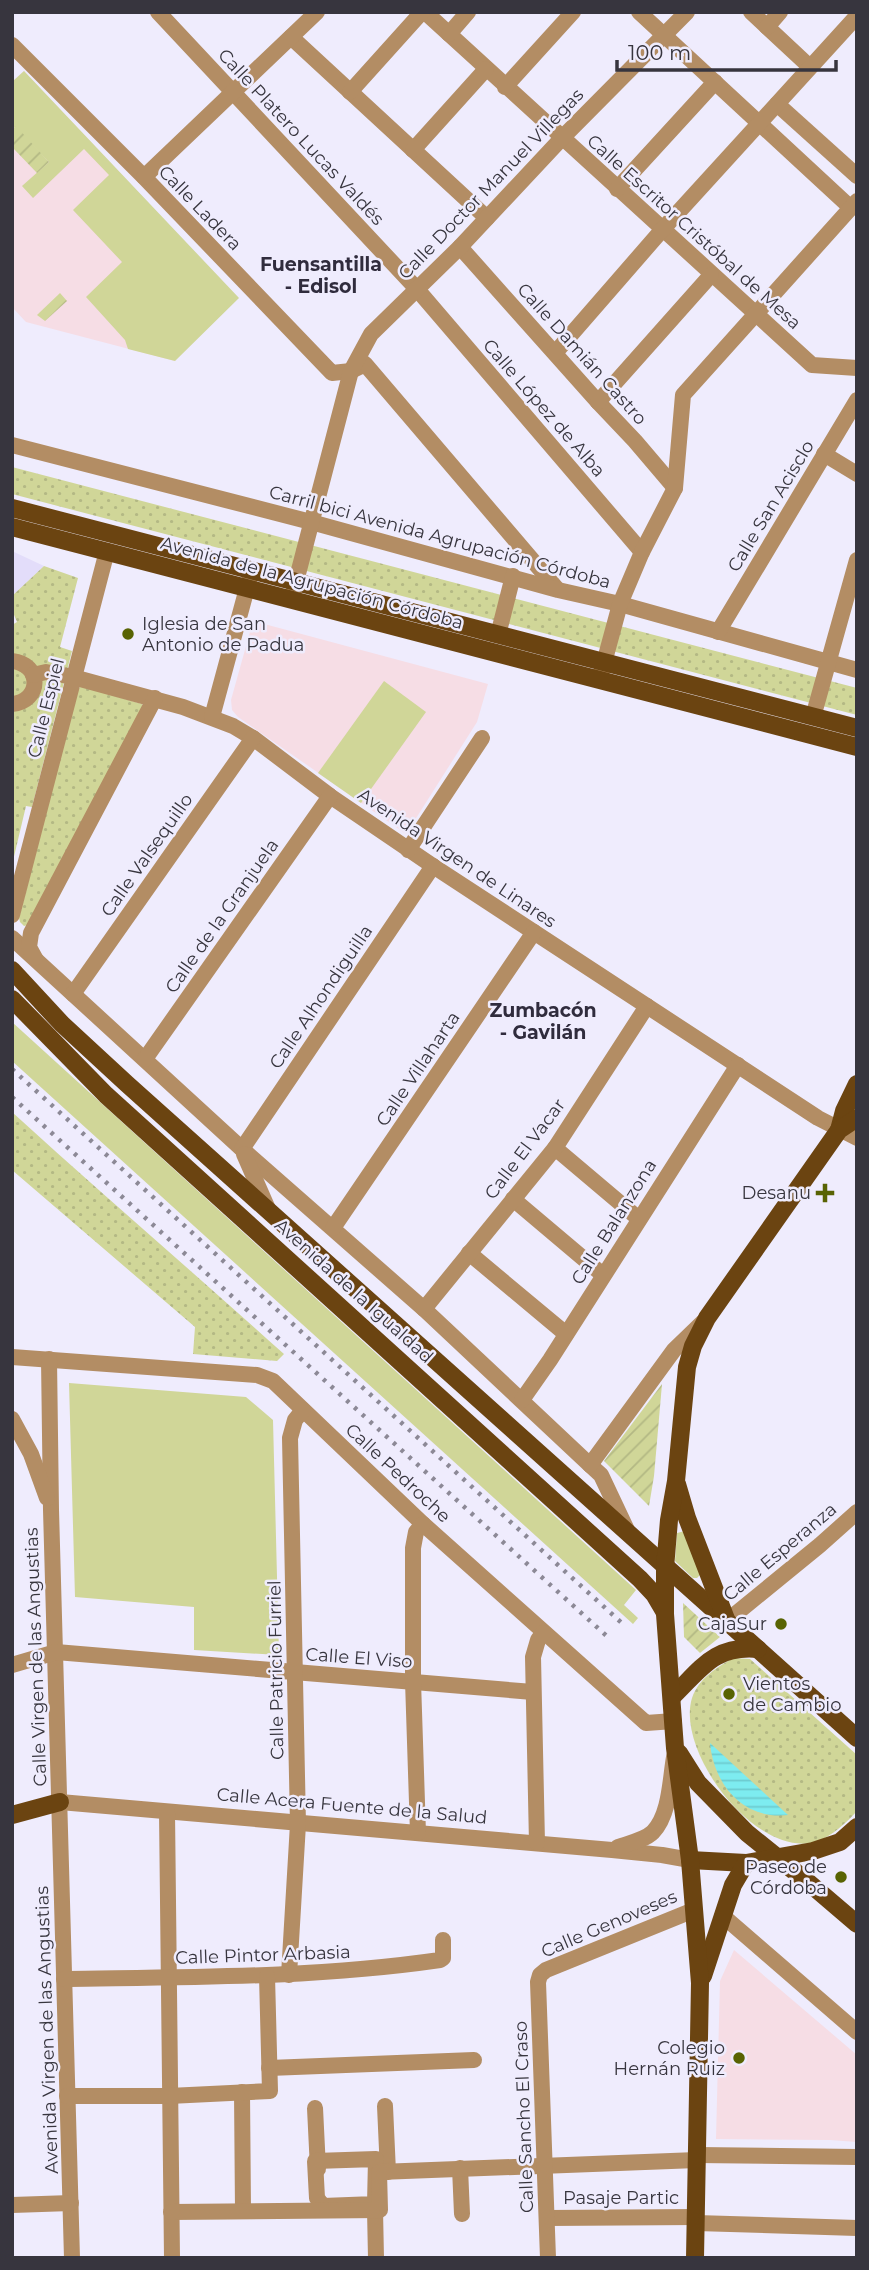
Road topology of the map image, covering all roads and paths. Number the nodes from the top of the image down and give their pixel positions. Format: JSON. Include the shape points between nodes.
{"nodes":[{"id":1,"x":158,"y":12,"type":"edge"},
{"id":2,"x":317,"y":12,"type":"edge"},
{"id":3,"x":424,"y":12,"type":"edge"},
{"id":4,"x":468,"y":12,"type":"edge"},
{"id":5,"x":573,"y":12,"type":"edge"},
{"id":6,"x":639,"y":12,"type":"edge"},
{"id":7,"x":687,"y":12,"type":"edge"},
{"id":8,"x":751,"y":12,"type":"edge"},
{"id":9,"x":780,"y":12,"type":"edge"},
{"id":10,"x":857,"y":16,"type":"edge"},
{"id":11,"x":767,"y":27,"type":"junction"},
{"id":12,"x":449,"y":34,"type":"junction"},
{"id":13,"x":664,"y":35,"type":"junction"},
{"id":14,"x":290,"y":37,"type":"junction"},
{"id":15,"x":12,"y":45,"type":"edge"},
{"id":16,"x":810,"y":67,"type":"junction"},
{"id":17,"x":486,"y":69,"type":"junction"},
{"id":18,"x":715,"y":82,"type":"junction"},
{"id":19,"x":505,"y":87,"type":"junction"},
{"id":20,"x":350,"y":92,"type":"junction"},
{"id":21,"x":232,"y":93,"type":"junction"},
{"id":22,"x":777,"y":104,"type":"junction"},
{"id":23,"x":760,"y":124,"type":"junction"},
{"id":24,"x":562,"y":138,"type":"junction"},
{"id":25,"x":412,"y":149,"type":"junction"},
{"id":26,"x":857,"y":176,"type":"edge"},
{"id":27,"x":144,"y":177,"type":"junction"},
{"id":28,"x":617,"y":189,"type":"junction"},
{"id":29,"x":854,"y":204,"type":"edge"},
{"id":30,"x":487,"y":218,"type":"junction"},
{"id":31,"x":662,"y":230,"type":"junction"},
{"id":32,"x":460,"y":247,"type":"junction"},
{"id":33,"x":711,"y":275,"type":"junction"},
{"id":34,"x":416,"y":288,"type":"junction"},
{"id":35,"x":755,"y":315,"type":"junction"},
{"id":36,"x":555,"y":353,"type":"junction"},
{"id":37,"x":857,"y":368,"type":"edge"},
{"id":38,"x":351,"y":371,"type":"junction"},
{"id":39,"x":857,"y":400,"type":"edge"},
{"id":40,"x":598,"y":402,"type":"junction"},
{"id":41,"x":12,"y":445,"type":"edge"},
{"id":42,"x":824,"y":454,"type":"junction"},
{"id":43,"x":857,"y":474,"type":"edge"},
{"id":44,"x":675,"y":488,"type":"junction"},
{"id":45,"x":12,"y":508,"type":"edge"},
{"id":46,"x":311,"y":522,"type":"junction"},
{"id":47,"x":12,"y":527,"type":"edge"},
{"id":48,"x":107,"y":551,"type":"junction"},
{"id":49,"x":642,"y":552,"type":"junction"},
{"id":50,"x":857,"y":560,"type":"edge"},
{"id":51,"x":513,"y":576,"type":"junction"},
{"id":52,"x":250,"y":579,"type":"junction"},
{"id":53,"x":853,"y":587,"type":"edge"},
{"id":54,"x":558,"y":590,"type":"junction"},
{"id":55,"x":293,"y":591,"type":"junction"},
{"id":56,"x":620,"y":604,"type":"junction"},
{"id":57,"x":718,"y":632,"type":"junction"},
{"id":58,"x":498,"y":635,"type":"junction"},
{"id":59,"x":12,"y":661,"type":"edge"},
{"id":60,"x":828,"y":663,"type":"junction"},
{"id":61,"x":857,"y":670,"type":"edge"},
{"id":62,"x":602,"y":671,"type":"junction"},
{"id":63,"x":33,"y":674,"type":"junction"},
{"id":64,"x":73,"y":677,"type":"junction"},
{"id":65,"x":155,"y":698,"type":"junction"},
{"id":66,"x":12,"y":704,"type":"edge"},
{"id":67,"x":813,"y":716,"type":"junction"},
{"id":68,"x":212,"y":717,"type":"junction"},
{"id":69,"x":857,"y":728,"type":"edge"},
{"id":70,"x":253,"y":738,"type":"junction"},
{"id":71,"x":482,"y":738,"type":"dead end"},
{"id":72,"x":857,"y":747,"type":"edge"},
{"id":73,"x":330,"y":796,"type":"junction"},
{"id":74,"x":408,"y":850,"type":"junction"},
{"id":75,"x":433,"y":866,"type":"junction"},
{"id":76,"x":12,"y":915,"type":"edge"},
{"id":77,"x":534,"y":932,"type":"junction"},
{"id":78,"x":15,"y":939,"type":"edge"},
{"id":79,"x":39,"y":964,"type":"junction"},
{"id":80,"x":12,"y":970,"type":"edge"},
{"id":81,"x":73,"y":994,"type":"junction"},
{"id":82,"x":12,"y":999,"type":"edge"},
{"id":83,"x":647,"y":1006,"type":"junction"},
{"id":84,"x":12,"y":1018,"type":"edge"},
{"id":85,"x":145,"y":1059,"type":"junction"},
{"id":86,"x":738,"y":1065,"type":"junction"},
{"id":87,"x":857,"y":1084,"type":"edge"},
{"id":88,"x":106,"y":1095,"type":"junction"},
{"id":89,"x":857,"y":1118,"type":"edge"},
{"id":90,"x":839,"y":1130,"type":"junction"},
{"id":91,"x":857,"y":1138,"type":"edge"},
{"id":92,"x":555,"y":1148,"type":"junction"},
{"id":93,"x":242,"y":1149,"type":"junction"},
{"id":94,"x":513,"y":1199,"type":"junction"},
{"id":95,"x":268,"y":1209,"type":"junction"},
{"id":96,"x":639,"y":1219,"type":"junction"},
{"id":97,"x":333,"y":1227,"type":"junction"},
{"id":98,"x":470,"y":1253,"type":"junction"},
{"id":99,"x":603,"y":1275,"type":"junction"},
{"id":100,"x":424,"y":1309,"type":"junction"},
{"id":101,"x":707,"y":1318,"type":"junction"},
{"id":102,"x":566,"y":1334,"type":"junction"},
{"id":103,"x":12,"y":1357,"type":"edge"},
{"id":104,"x":49,"y":1359,"type":"junction"},
{"id":105,"x":522,"y":1400,"type":"junction"},
{"id":106,"x":303,"y":1410,"type":"junction"},
{"id":107,"x":12,"y":1419,"type":"edge"},
{"id":108,"x":590,"y":1465,"type":"junction"},
{"id":109,"x":676,"y":1481,"type":"junction"},
{"id":110,"x":51,"y":1510,"type":"junction"},
{"id":111,"x":857,"y":1512,"type":"edge"},
{"id":112,"x":423,"y":1524,"type":"junction"},
{"id":113,"x":629,"y":1535,"type":"junction"},
{"id":114,"x":664,"y":1568,"type":"junction"},
{"id":115,"x":665,"y":1614,"type":"junction"},
{"id":116,"x":727,"y":1621,"type":"junction"},
{"id":117,"x":543,"y":1633,"type":"junction"},
{"id":118,"x":758,"y":1649,"type":"junction"},
{"id":119,"x":56,"y":1652,"type":"junction"},
{"id":120,"x":12,"y":1665,"type":"edge"},
{"id":121,"x":296,"y":1673,"type":"junction"},
{"id":122,"x":413,"y":1681,"type":"junction"},
{"id":123,"x":533,"y":1692,"type":"junction"},
{"id":124,"x":673,"y":1696,"type":"junction"},
{"id":125,"x":674,"y":1721,"type":"junction"},
{"id":126,"x":857,"y":1738,"type":"edge"},
{"id":127,"x":675,"y":1748,"type":"junction"},
{"id":128,"x":60,"y":1802,"type":"junction"},
{"id":129,"x":167,"y":1812,"type":"junction"},
{"id":130,"x":12,"y":1815,"type":"edge"},
{"id":131,"x":298,"y":1824,"type":"junction"},
{"id":132,"x":857,"y":1827,"type":"edge"},
{"id":133,"x":418,"y":1833,"type":"junction"},
{"id":134,"x":537,"y":1843,"type":"junction"},
{"id":135,"x":612,"y":1850,"type":"junction"},
{"id":136,"x":776,"y":1858,"type":"junction"},
{"id":137,"x":691,"y":1860,"type":"junction"},
{"id":138,"x":746,"y":1863,"type":"junction"},
{"id":139,"x":694,"y":1910,"type":"junction"},
{"id":140,"x":723,"y":1916,"type":"junction"},
{"id":141,"x":857,"y":1924,"type":"edge"},
{"id":142,"x":443,"y":1940,"type":"dead end"},
{"id":143,"x":289,"y":1975,"type":"junction"},
{"id":144,"x":540,"y":1975,"type":"joint"},
{"id":145,"x":267,"y":1976,"type":"junction"},
{"id":146,"x":168,"y":1978,"type":"junction"},
{"id":147,"x":64,"y":1979,"type":"junction"},
{"id":148,"x":701,"y":1983,"type":"junction"},
{"id":149,"x":857,"y":2032,"type":"edge"},
{"id":150,"x":474,"y":2060,"type":"dead end"},
{"id":151,"x":269,"y":2068,"type":"junction"},
{"id":152,"x":242,"y":2092,"type":"junction"},
{"id":153,"x":68,"y":2096,"type":"junction"},
{"id":154,"x":169,"y":2096,"type":"junction"},
{"id":155,"x":385,"y":2106,"type":"dead end"},
{"id":156,"x":315,"y":2108,"type":"dead end"},
{"id":157,"x":857,"y":2157,"type":"edge"},
{"id":158,"x":697,"y":2158,"type":"junction"},
{"id":159,"x":317,"y":2161,"type":"junction"},
{"id":160,"x":544,"y":2165,"type":"junction"},
{"id":161,"x":460,"y":2168,"type":"junction"},
{"id":162,"x":388,"y":2172,"type":"junction"},
{"id":163,"x":71,"y":2203,"type":"junction"},
{"id":164,"x":12,"y":2205,"type":"edge"},
{"id":165,"x":320,"y":2206,"type":"junction"},
{"id":166,"x":375,"y":2210,"type":"junction"},
{"id":167,"x":243,"y":2211,"type":"junction"},
{"id":168,"x":171,"y":2213,"type":"junction"},
{"id":169,"x":462,"y":2214,"type":"dead end"},
{"id":170,"x":547,"y":2218,"type":"junction"},
{"id":171,"x":696,"y":2220,"type":"junction"},
{"id":172,"x":857,"y":2228,"type":"edge"},
{"id":173,"x":72,"y":2258,"type":"edge"},
{"id":174,"x":172,"y":2258,"type":"edge"},
{"id":175,"x":376,"y":2258,"type":"edge"},
{"id":176,"x":548,"y":2258,"type":"edge"},
{"id":177,"x":695,"y":2258,"type":"edge"}],
"edges":[{"from":1,"to":21,"type":"street","name":"Calle Platero Lucas Valdés"},
{"from":2,"to":14,"type":"street"},
{"from":3,"to":12,"type":"street","name":"Calle Escritor Cristóbal de Mesa"},
{"from":3,"to":20,"type":"street"},
{"from":4,"to":12,"type":"street"},
{"from":5,"to":19,"type":"street"},
{"from":6,"to":13,"type":"street"},
{"from":7,"to":13,"type":"street","name":"Calle Doctor Manuel Villegas"},
{"from":8,"to":11,"type":"street"},
{"from":9,"to":11,"type":"street"},
{"from":10,"to":16,"type":"street"},
{"from":11,"to":16,"type":"street"},
{"from":12,"to":17,"type":"street","name":"Calle Escritor Cristóbal de Mesa"},
{"from":13,"to":18,"type":"street"},
{"from":13,"to":24,"type":"street","name":"Calle Doctor Manuel Villegas"},
{"from":14,"to":20,"type":"street"},
{"from":14,"to":21,"type":"street"},
{"from":15,"to":27,"type":"street","name":"Calle Ladera"},
{"from":16,"to":22,"type":"street"},
{"from":17,"to":19,"type":"street","name":"Calle Escritor Cristóbal de Mesa"},
{"from":17,"to":25,"type":"street"},
{"from":18,"to":23,"type":"street"},
{"from":18,"to":28,"type":"street"},
{"from":19,"to":24,"type":"street","name":"Calle Escritor Cristóbal de Mesa"},
{"from":20,"to":25,"type":"street"},
{"from":21,"to":27,"type":"street"},
{"from":21,"to":34,"type":"street","name":"Calle Platero Lucas Valdés"},
{"from":22,"to":23,"type":"street"},
{"from":22,"to":26,"type":"street"},
{"from":23,"to":29,"type":"street"},
{"from":23,"to":31,"type":"street"},
{"from":24,"to":28,"type":"street","name":"Calle Escritor Cristóbal de Mesa"},
{"from":24,"to":30,"type":"street","name":"Calle Doctor Manuel Villegas"},
{"from":25,"to":30,"type":"street"},
{"from":27,"to":38,"type":"street","name":"Calle Ladera","via":[[332,373]]},
{"from":28,"to":31,"type":"street","name":"Calle Escritor Cristóbal de Mesa"},
{"from":29,"to":35,"type":"street"},
{"from":30,"to":32,"type":"street","name":"Calle Doctor Manuel Villegas"},
{"from":31,"to":33,"type":"street","name":"Calle Escritor Cristóbal de Mesa"},
{"from":31,"to":36,"type":"street"},
{"from":32,"to":34,"type":"street","name":"Calle Doctor Manuel Villegas"},
{"from":32,"to":36,"type":"street","name":"Calle Damián Castro"},
{"from":33,"to":35,"type":"street","name":"Calle Escritor Cristóbal de Mesa"},
{"from":33,"to":40,"type":"street"},
{"from":34,"to":38,"type":"street","name":"Calle Doctor Manuel Villegas","via":[[371,334]]},
{"from":34,"to":49,"type":"street","name":"Calle López de Alba"},
{"from":35,"to":37,"type":"street","name":"Calle Escritor Cristóbal de Mesa","via":[[812,365]]},
{"from":35,"to":44,"type":"street","via":[[684,395]]},
{"from":36,"to":40,"type":"street","name":"Calle Damián Castro"},
{"from":38,"to":46,"type":"street","name":"Calle Doctor Manuel Villegas"},
{"from":38,"to":54,"type":"street","name":"Calle Ladera","via":[[365,364]]},
{"from":39,"to":42,"type":"street","name":"Calle San Acisclo"},
{"from":40,"to":44,"type":"street","name":"Calle Damián Castro"},
{"from":41,"to":46,"type":"street","name":"Carril bici Avenida Agrupación Córdoba"},
{"from":42,"to":43,"type":"street"},
{"from":42,"to":57,"type":"street","name":"Calle San Acisclo"},
{"from":44,"to":49,"type":"street"},
{"from":45,"to":52,"type":"main road","name":"Avenida de la Agrupación Córdoba"},
{"from":46,"to":51,"type":"street","name":"Carril bici Avenida Agrupación Córdoba"},
{"from":46,"to":55,"type":"street","name":"Calle Doctor Manuel Villegas"},
{"from":47,"to":48,"type":"main road","name":"Avenida de la Agrupación Córdoba"},
{"from":48,"to":52,"type":"main road","name":"Avenida de la Agrupación Córdoba"},
{"from":48,"to":64,"type":"street","name":"Calle Espiel"},
{"from":49,"to":56,"type":"street"},
{"from":50,"to":53,"type":"street"},
{"from":51,"to":54,"type":"street","name":"Carril bici Avenida Agrupación Córdoba"},
{"from":51,"to":58,"type":"street"},
{"from":52,"to":55,"type":"main road","name":"Avenida de la Agrupación Córdoba"},
{"from":52,"to":68,"type":"street"},
{"from":53,"to":60,"type":"street"},
{"from":54,"to":56,"type":"street","name":"Carril bici Avenida Agrupación Córdoba"},
{"from":55,"to":58,"type":"main road","name":"Avenida de la Agrupación Córdoba"},
{"from":55,"to":62,"type":"main road","name":"Avenida de la Agrupación Córdoba"},
{"from":56,"to":57,"type":"street","name":"Carril bici Avenida Agrupación Córdoba"},
{"from":56,"to":62,"type":"street"},
{"from":57,"to":60,"type":"street","name":"Carril bici Avenida Agrupación Córdoba"},
{"from":58,"to":62,"type":"main road","name":"Avenida de la Agrupación Córdoba"},
{"from":59,"to":63,"type":"street","name":"Avenida Virgen de Linares","via":[[23,663]]},
{"from":60,"to":61,"type":"street","name":"Carril bici Avenida Agrupación Córdoba"},
{"from":60,"to":67,"type":"street"},
{"from":62,"to":67,"type":"main road","name":"Avenida de la Agrupación Córdoba"},
{"from":62,"to":72,"type":"main road","name":"Avenida de la Agrupación Córdoba"},
{"from":63,"to":64,"type":"street","name":"Avenida Virgen de Linares"},
{"from":63,"to":66,"type":"street","via":[[31,694]]},
{"from":64,"to":65,"type":"street","name":"Avenida Virgen de Linares"},
{"from":64,"to":76,"type":"street","name":"Calle Espiel"},
{"from":65,"to":68,"type":"street","name":"Avenida Virgen de Linares"},
{"from":65,"to":79,"type":"street","via":[[31,933],[29,947]]},
{"from":67,"to":69,"type":"main road","name":"Avenida de la Agrupación Córdoba"},
{"from":68,"to":70,"type":"street","name":"Avenida Virgen de Linares"},
{"from":70,"to":73,"type":"street","name":"Avenida Virgen de Linares"},
{"from":70,"to":81,"type":"street","name":"Calle Valsequillo"},
{"from":71,"to":74,"type":"street"},
{"from":73,"to":74,"type":"street","name":"Avenida Virgen de Linares"},
{"from":73,"to":85,"type":"street","name":"Calle de la Granjuela"},
{"from":74,"to":75,"type":"street","name":"Avenida Virgen de Linares"},
{"from":75,"to":77,"type":"street","name":"Avenida Virgen de Linares"},
{"from":75,"to":93,"type":"street","name":"Calle Alhondiguilla"},
{"from":77,"to":83,"type":"street","name":"Avenida Virgen de Linares"},
{"from":77,"to":97,"type":"street","name":"Calle Villaharta"},
{"from":78,"to":79,"type":"street","name":"Avenida de la Igualdad"},
{"from":79,"to":81,"type":"street","name":"Avenida de la Igualdad"},
{"from":80,"to":95,"type":"main road","name":"Avenida de la Igualdad","via":[[62,1024]]},
{"from":81,"to":85,"type":"street","name":"Avenida de la Igualdad"},
{"from":82,"to":88,"type":"main road","name":"Avenida de la Igualdad"},
{"from":83,"to":86,"type":"street","name":"Avenida Virgen de Linares"},
{"from":83,"to":92,"type":"street","name":"Calle El Vacar"},
{"from":84,"to":88,"type":"main road"},
{"from":85,"to":93,"type":"street","name":"Avenida de la Igualdad"},
{"from":86,"to":90,"type":"street","name":"Avenida Virgen de Linares"},
{"from":86,"to":96,"type":"street","name":"Calle Balanzona"},
{"from":87,"to":90,"type":"main road"},
{"from":88,"to":115,"type":"main road","name":"Avenida de la Igualdad","via":[[640,1579]]},
{"from":89,"to":90,"type":"main road"},
{"from":90,"to":91,"type":"street","name":"Avenida Virgen de Linares"},
{"from":90,"to":101,"type":"main road"},
{"from":92,"to":94,"type":"street","name":"Calle El Vacar"},
{"from":92,"to":96,"type":"street"},
{"from":93,"to":95,"type":"street","name":"Avenida de la Igualdad"},
{"from":93,"to":97,"type":"street","name":"Avenida de la Igualdad"},
{"from":94,"to":98,"type":"street","name":"Calle El Vacar"},
{"from":94,"to":99,"type":"street"},
{"from":95,"to":113,"type":"main road","name":"Avenida de la Igualdad"},
{"from":96,"to":99,"type":"street","name":"Calle Balanzona"},
{"from":97,"to":100,"type":"street","name":"Avenida de la Igualdad"},
{"from":98,"to":100,"type":"street","name":"Calle El Vacar"},
{"from":98,"to":102,"type":"street"},
{"from":99,"to":102,"type":"street","name":"Calle Balanzona"},
{"from":100,"to":105,"type":"street","name":"Avenida de la Igualdad"},
{"from":101,"to":108,"type":"street","via":[[674,1350]]},
{"from":101,"to":109,"type":"main road","via":[[687,1367]]},
{"from":102,"to":105,"type":"street","name":"Calle Balanzona"},
{"from":103,"to":104,"type":"street","name":"Calle Pedroche"},
{"from":104,"to":106,"type":"street","name":"Calle Pedroche","via":[[257,1375],[273,1381]]},
{"from":104,"to":110,"type":"street","name":"Calle Virgen de las Angustias"},
{"from":105,"to":108,"type":"street","name":"Avenida de la Igualdad"},
{"from":106,"to":112,"type":"street","name":"Calle Pedroche"},
{"from":106,"to":121,"type":"street","name":"Calle Patricio Furriel","via":[[290,1438]]},
{"from":107,"to":110,"type":"street","name":"Calle Virgen de las Angustias"},
{"from":108,"to":113,"type":"street","name":"Avenida de la Igualdad","via":[[601,1475]]},
{"from":109,"to":114,"type":"main road"},
{"from":109,"to":116,"type":"main road"},
{"from":110,"to":119,"type":"street","name":"Calle Virgen de las Angustias"},
{"from":111,"to":116,"type":"street","name":"Calle Esperanza"},
{"from":112,"to":117,"type":"street","name":"Calle Pedroche"},
{"from":112,"to":122,"type":"street","via":[[413,1548]]},
{"from":113,"to":114,"type":"main road","name":"Avenida de la Igualdad"},
{"from":114,"to":115,"type":"main road","name":"Avenida de la Igualdad"},
{"from":114,"to":116,"type":"main road","name":"Avenida de la Igualdad"},
{"from":115,"to":124,"type":"main road","name":"Avenida de la Igualdad"},
{"from":116,"to":118,"type":"main road","name":"Avenida de la Igualdad"},
{"from":117,"to":123,"type":"street","via":[[533,1657]]},
{"from":117,"to":125,"type":"street","name":"Calle Pedroche","via":[[646,1723]]},
{"from":118,"to":124,"type":"main road","via":[[740,1648],[715,1657]]},
{"from":118,"to":126,"type":"main road","name":"Avenida de la Igualdad"},
{"from":119,"to":120,"type":"street"},
{"from":119,"to":121,"type":"street","name":"Calle El Viso"},
{"from":119,"to":128,"type":"street","name":"Calle Virgen de las Angustias"},
{"from":121,"to":122,"type":"street","name":"Calle El Viso"},
{"from":121,"to":131,"type":"street","name":"Calle Patricio Furriel"},
{"from":122,"to":123,"type":"street","name":"Calle El Viso"},
{"from":122,"to":133,"type":"street"},
{"from":123,"to":134,"type":"street"},
{"from":124,"to":125,"type":"main road","name":"Avenida de la Igualdad"},
{"from":125,"to":127,"type":"main road","name":"Avenida de la Igualdad"},
{"from":127,"to":135,"type":"street","via":[[665,1810],[655,1830]]},
{"from":127,"to":136,"type":"main road","via":[[698,1783]]},
{"from":127,"to":137,"type":"main road","name":"Avenida de la Igualdad"},
{"from":128,"to":129,"type":"street","name":"Calle Acera Fuente de la Salud"},
{"from":128,"to":130,"type":"main road","name":"Calle Acera Fuente de la Salud"},
{"from":128,"to":147,"type":"street","name":"Avenida Virgen de las Angustias"},
{"from":129,"to":131,"type":"street","name":"Calle Acera Fuente de la Salud"},
{"from":129,"to":146,"type":"street"},
{"from":131,"to":133,"type":"street","name":"Calle Acera Fuente de la Salud"},
{"from":131,"to":143,"type":"street","name":"Calle Patricio Furriel"},
{"from":132,"to":136,"type":"main road","via":[[840,1842]]},
{"from":133,"to":134,"type":"street","name":"Calle Acera Fuente de la Salud"},
{"from":134,"to":135,"type":"street","name":"Calle Acera Fuente de la Salud"},
{"from":135,"to":137,"type":"street","name":"Calle Acera Fuente de la Salud"},
{"from":136,"to":138,"type":"main road"},
{"from":136,"to":141,"type":"main road"},
{"from":137,"to":138,"type":"main road"},
{"from":137,"to":139,"type":"main road","name":"Avenida de la Igualdad"},
{"from":138,"to":140,"type":"main road"},
{"from":139,"to":144,"type":"street","name":"Calle Genoveses"},
{"from":139,"to":148,"type":"main road","name":"Avenida de la Igualdad"},
{"from":140,"to":148,"type":"main road"},
{"from":140,"to":149,"type":"street"},
{"from":142,"to":143,"type":"street","name":"Calle Pintor Arbasia","via":[[440,1960]]},
{"from":143,"to":145,"type":"street","name":"Calle Pintor Arbasia"},
{"from":144,"to":160,"type":"street","name":"Calle Sancho El Craso"},
{"from":145,"to":146,"type":"street","name":"Calle Pintor Arbasia"},
{"from":145,"to":151,"type":"street"},
{"from":146,"to":147,"type":"street","name":"Calle Pintor Arbasia"},
{"from":146,"to":154,"type":"street"},
{"from":147,"to":153,"type":"street","name":"Avenida Virgen de las Angustias"},
{"from":148,"to":158,"type":"main road"},
{"from":150,"to":151,"type":"street"},
{"from":151,"to":152,"type":"street","via":[[270,2091]]},
{"from":152,"to":154,"type":"street"},
{"from":152,"to":167,"type":"street"},
{"from":153,"to":154,"type":"street"},
{"from":153,"to":163,"type":"street","name":"Avenida Virgen de las Angustias"},
{"from":154,"to":168,"type":"street"},
{"from":155,"to":162,"type":"street"},
{"from":156,"to":159,"type":"street"},
{"from":157,"to":158,"type":"street"},
{"from":158,"to":160,"type":"street"},
{"from":158,"to":171,"type":"main road"},
{"from":159,"to":165,"type":"street"},
{"from":159,"to":165,"type":"street","via":[[376,2159],[374,2204]]},
{"from":160,"to":161,"type":"street"},
{"from":160,"to":170,"type":"street","name":"Calle Sancho El Craso"},
{"from":161,"to":162,"type":"street"},
{"from":161,"to":169,"type":"street"},
{"from":162,"to":166,"type":"street","via":[[379,2172],[380,2210]]},
{"from":163,"to":164,"type":"street"},
{"from":163,"to":173,"type":"street","name":"Avenida Virgen de las Angustias"},
{"from":165,"to":166,"type":"street"},
{"from":165,"to":167,"type":"street"},
{"from":166,"to":175,"type":"street"},
{"from":167,"to":168,"type":"street"},
{"from":168,"to":174,"type":"street"},
{"from":170,"to":171,"type":"street","name":"Pasaje Partic"},
{"from":170,"to":176,"type":"street","name":"Calle Sancho El Craso"},
{"from":171,"to":172,"type":"street","name":"Pasaje Partic"},
{"from":171,"to":177,"type":"main road"}]}
